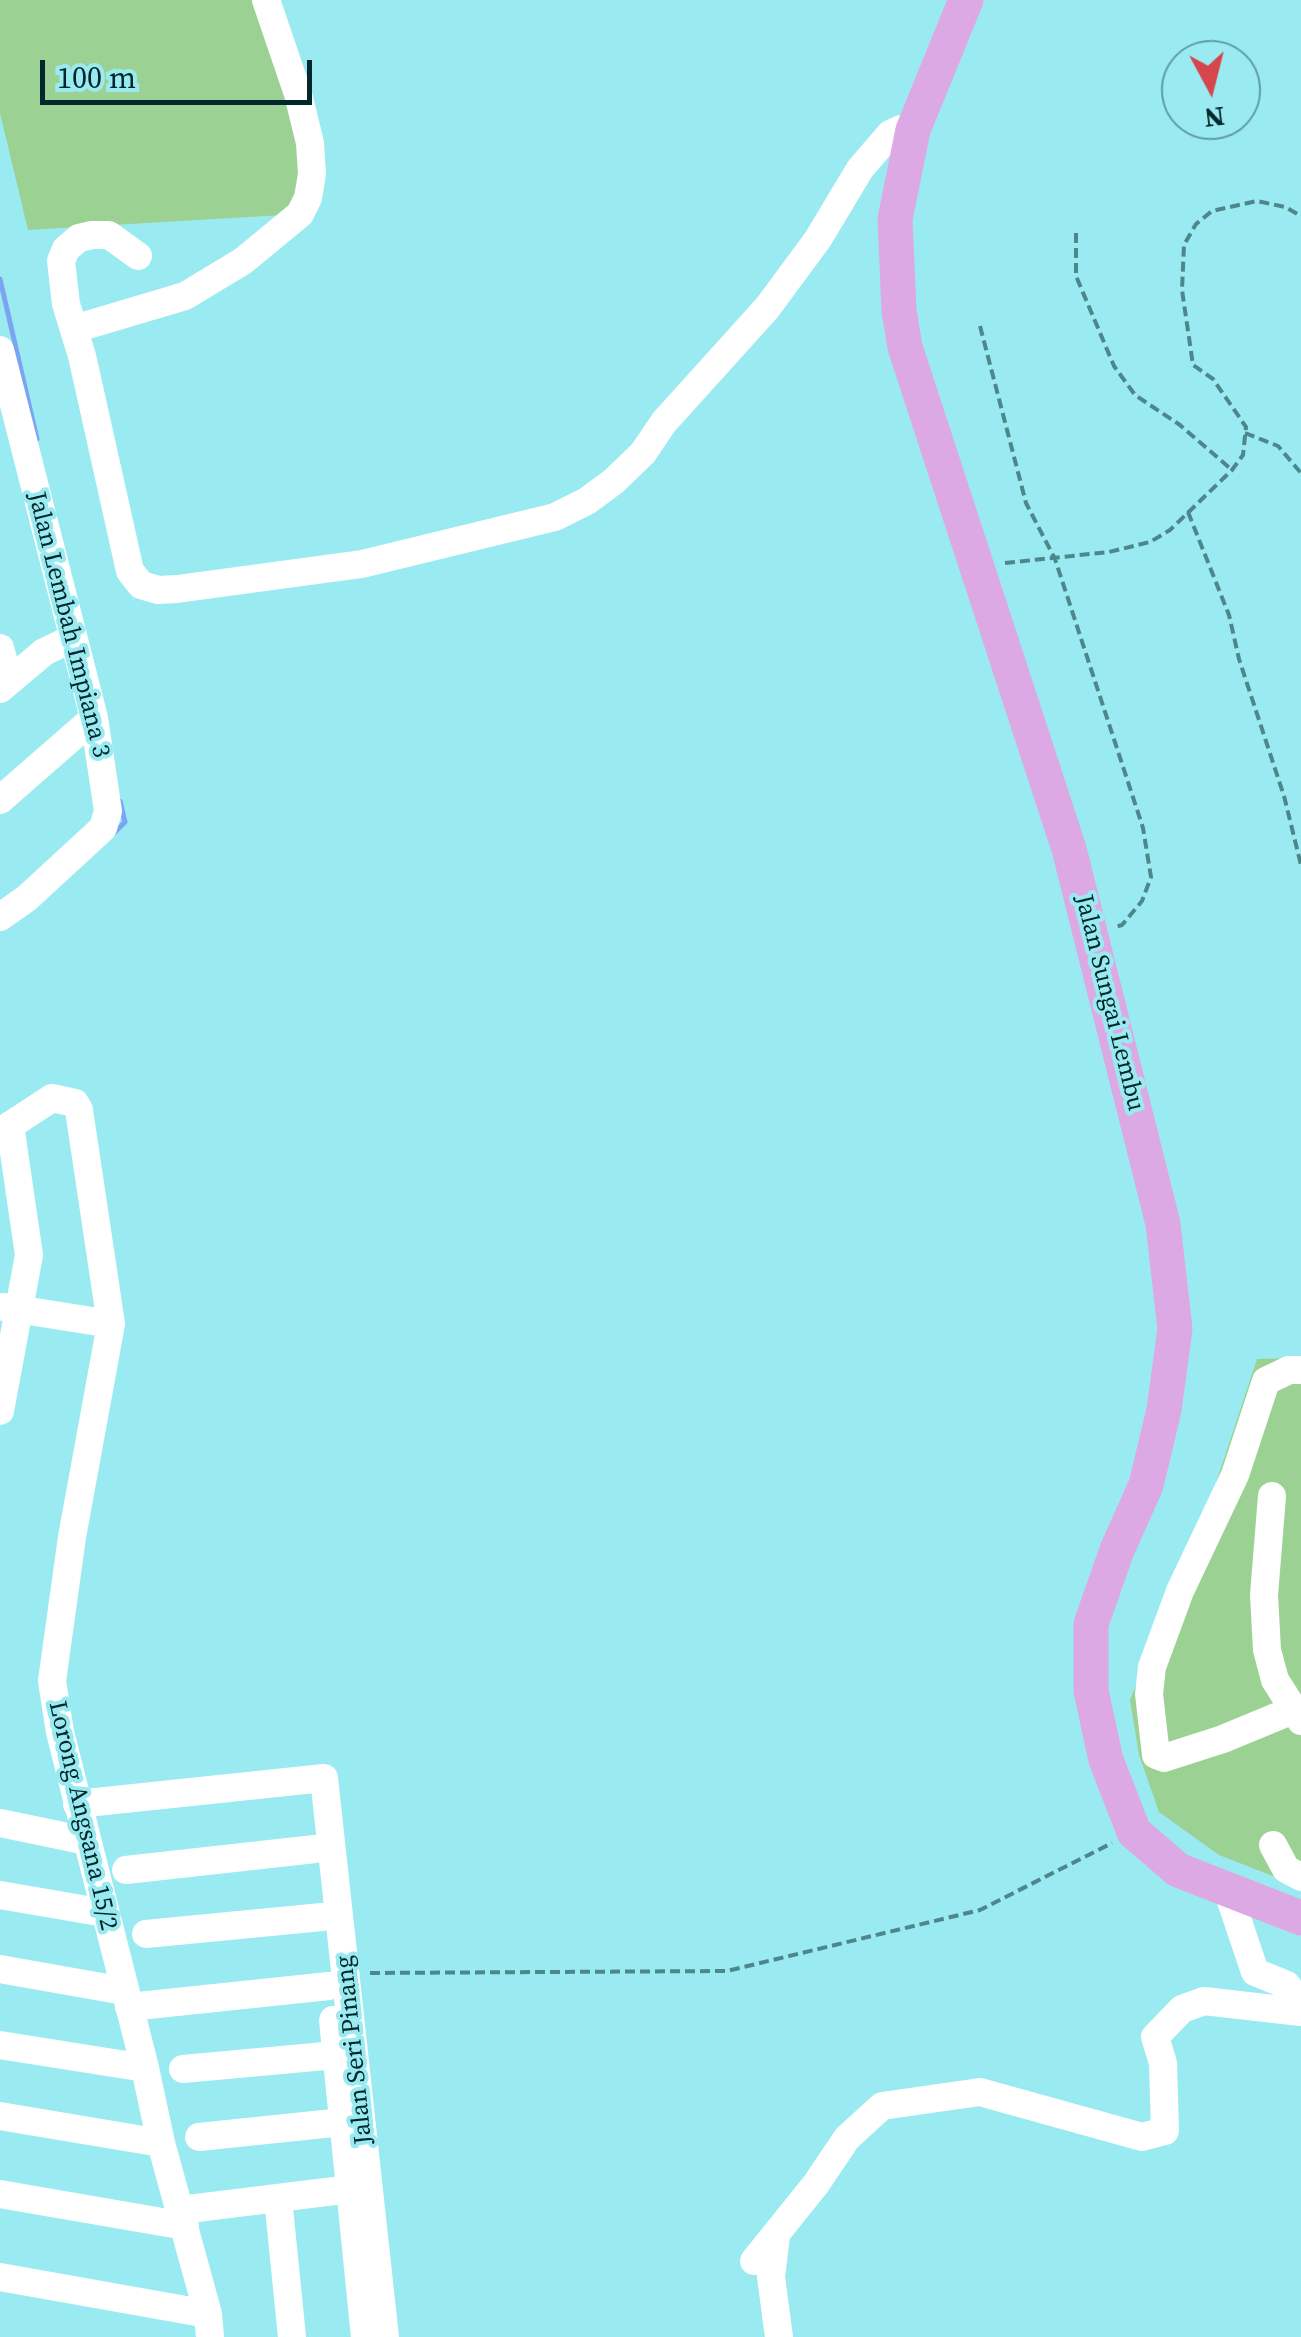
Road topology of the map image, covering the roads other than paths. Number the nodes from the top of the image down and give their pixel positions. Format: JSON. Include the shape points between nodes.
{"nodes":[{"id":1,"x":266,"y":0,"type":"edge"},
{"id":2,"x":966,"y":0,"type":"edge"},
{"id":3,"x":913,"y":130,"type":"junction"},
{"id":4,"x":138,"y":256,"type":"dead end"},
{"id":5,"x":74,"y":329,"type":"junction"},
{"id":6,"x":0,"y":350,"type":"edge"},
{"id":7,"x":73,"y":638,"type":"junction"},
{"id":8,"x":0,"y":648,"type":"edge"},
{"id":9,"x":4,"y":685,"type":"edge"},
{"id":10,"x":94,"y":718,"type":"junction"},
{"id":11,"x":0,"y":800,"type":"edge"},
{"id":12,"x":0,"y":917,"type":"edge"},
{"id":13,"x":5,"y":1129,"type":"edge"},
{"id":14,"x":9,"y":1308,"type":"edge"},
{"id":15,"x":111,"y":1324,"type":"junction"},
{"id":16,"x":1301,"y":1370,"type":"edge"},
{"id":17,"x":0,"y":1411,"type":"edge"},
{"id":18,"x":1272,"y":1496,"type":"dead end"},
{"id":19,"x":1297,"y":1716,"type":"edge"},
{"id":20,"x":308,"y":1780,"type":"junction"},
{"id":21,"x":77,"y":1804,"type":"junction"},
{"id":22,"x":0,"y":1822,"type":"edge"},
{"id":23,"x":87,"y":1841,"type":"junction"},
{"id":24,"x":1273,"y":1845,"type":"dead end"},
{"id":25,"x":316,"y":1849,"type":"junction"},
{"id":26,"x":126,"y":1870,"type":"dead end"},
{"id":27,"x":1301,"y":1877,"type":"edge"},
{"id":28,"x":1226,"y":1889,"type":"junction"},
{"id":29,"x":0,"y":1894,"type":"edge"},
{"id":30,"x":105,"y":1913,"type":"junction"},
{"id":31,"x":322,"y":1917,"type":"junction"},
{"id":32,"x":1301,"y":1918,"type":"edge"},
{"id":33,"x":146,"y":1934,"type":"dead end"},
{"id":34,"x":0,"y":1969,"type":"edge"},
{"id":35,"x":338,"y":1980,"type":"junction"},
{"id":36,"x":126,"y":1999,"type":"junction"},
{"id":37,"x":1301,"y":2011,"type":"edge"},
{"id":38,"x":0,"y":2046,"type":"edge"},
{"id":39,"x":336,"y":2055,"type":"junction"},
{"id":40,"x":146,"y":2068,"type":"junction"},
{"id":41,"x":182,"y":2070,"type":"dead end"},
{"id":42,"x":0,"y":2116,"type":"edge"},
{"id":43,"x":343,"y":2122,"type":"junction"},
{"id":44,"x":199,"y":2137,"type":"dead end"},
{"id":45,"x":162,"y":2144,"type":"junction"},
{"id":46,"x":360,"y":2188,"type":"junction"},
{"id":47,"x":0,"y":2194,"type":"edge"},
{"id":48,"x":278,"y":2198,"type":"junction"},
{"id":49,"x":183,"y":2218,"type":"junction"},
{"id":50,"x":777,"y":2234,"type":"junction"},
{"id":51,"x":754,"y":2262,"type":"dead end"},
{"id":52,"x":0,"y":2277,"type":"edge"},
{"id":53,"x":209,"y":2326,"type":"edge"},
{"id":54,"x":292,"y":2337,"type":"edge"},
{"id":55,"x":365,"y":2337,"type":"edge"},
{"id":56,"x":385,"y":2337,"type":"edge"},
{"id":57,"x":779,"y":2337,"type":"edge"}],
"edges":[{"from":1,"to":5,"type":"street","via":[[310,143],[312,174],[300,214],[185,296]]},
{"from":2,"to":3,"type":"main road","name":"Jalan Sungai Lembu"},
{"from":3,"to":5,"type":"street","via":[[890,134],[860,169],[767,308],[614,481],[556,517],[362,564],[196,588],[141,585],[130,571]]},
{"from":3,"to":28,"type":"main road","name":"Jalan Sungai Lembu","via":[[895,218],[904,347],[1069,849],[1163,1224],[1175,1329],[1146,1485],[1090,1624],[1091,1692],[1106,1760],[1134,1832],[1178,1870]]},
{"from":4,"to":5,"type":"street","via":[[108,236],[79,238],[66,249],[61,278]]},
{"from":6,"to":7,"type":"street","name":"Jalan Lembah Impiana 3"},
{"from":7,"to":9,"type":"street"},
{"from":7,"to":10,"type":"street","name":"Jalan Lembah Impiana 3"},
{"from":8,"to":9,"type":"street"},
{"from":10,"to":11,"type":"street"},
{"from":10,"to":12,"type":"street","name":"Jalan Lembah Impiana 3","via":[[107,796],[103,828]]},
{"from":13,"to":14,"type":"street","via":[[28,1255]]},
{"from":13,"to":15,"type":"street","name":"Lorong Angsana 15/2","via":[[52,1098],[76,1103]]},
{"from":14,"to":15,"type":"street"},
{"from":14,"to":17,"type":"street"},
{"from":15,"to":21,"type":"street","name":"Lorong Angsana 15/2","via":[[52,1681]]},
{"from":16,"to":19,"type":"street","via":[[1266,1381],[1236,1476],[1180,1591],[1149,1694],[1156,1755],[1164,1758]]},
{"from":18,"to":19,"type":"street","via":[[1266,1650]]},
{"from":20,"to":21,"type":"street"},
{"from":20,"to":25,"type":"street","name":"Jalan Seri Pinang"},
{"from":20,"to":35,"type":"street","name":"Jalan Seri Pinang","via":[[324,1778]]},
{"from":21,"to":23,"type":"street","name":"Lorong Angsana 15/2"},
{"from":22,"to":23,"type":"street"},
{"from":23,"to":30,"type":"street","name":"Lorong Angsana 15/2"},
{"from":24,"to":27,"type":"street","via":[[1286,1869]]},
{"from":25,"to":26,"type":"street"},
{"from":25,"to":31,"type":"street","name":"Jalan Seri Pinang"},
{"from":28,"to":32,"type":"main road","name":"Jalan Sungai Lembu"},
{"from":28,"to":37,"type":"street","via":[[1255,1972],[1287,1985]]},
{"from":29,"to":30,"type":"street"},
{"from":30,"to":36,"type":"street","name":"Lorong Angsana 15/2"},
{"from":31,"to":33,"type":"street"},
{"from":31,"to":35,"type":"street","name":"Jalan Seri Pinang"},
{"from":34,"to":36,"type":"street"},
{"from":35,"to":36,"type":"street"},
{"from":35,"to":39,"type":"street","name":"Jalan Seri Pinang"},
{"from":35,"to":46,"type":"street","name":"Jalan Seri Pinang"},
{"from":36,"to":40,"type":"street","name":"Lorong Angsana 15/2"},
{"from":37,"to":50,"type":"street","via":[[1204,2002],[1182,2009],[1155,2037],[1163,2063],[1164,2131],[1142,2137],[980,2092],[882,2106],[846,2138]]},
{"from":38,"to":40,"type":"street"},
{"from":39,"to":41,"type":"street"},
{"from":39,"to":43,"type":"street","name":"Jalan Seri Pinang"},
{"from":40,"to":45,"type":"street","name":"Lorong Angsana 15/2"},
{"from":42,"to":45,"type":"street"},
{"from":43,"to":44,"type":"street"},
{"from":43,"to":46,"type":"street","name":"Jalan Seri Pinang"},
{"from":45,"to":49,"type":"street","name":"Lorong Angsana 15/2"},
{"from":46,"to":48,"type":"street"},
{"from":46,"to":55,"type":"street","name":"Jalan Seri Pinang"},
{"from":46,"to":56,"type":"street","name":"Jalan Seri Pinang"},
{"from":47,"to":49,"type":"street"},
{"from":48,"to":49,"type":"street"},
{"from":48,"to":54,"type":"street"},
{"from":49,"to":53,"type":"street","name":"Lorong Angsana 15/2"},
{"from":50,"to":51,"type":"street"},
{"from":50,"to":57,"type":"street","via":[[771,2277]]},
{"from":52,"to":53,"type":"street"}]}
